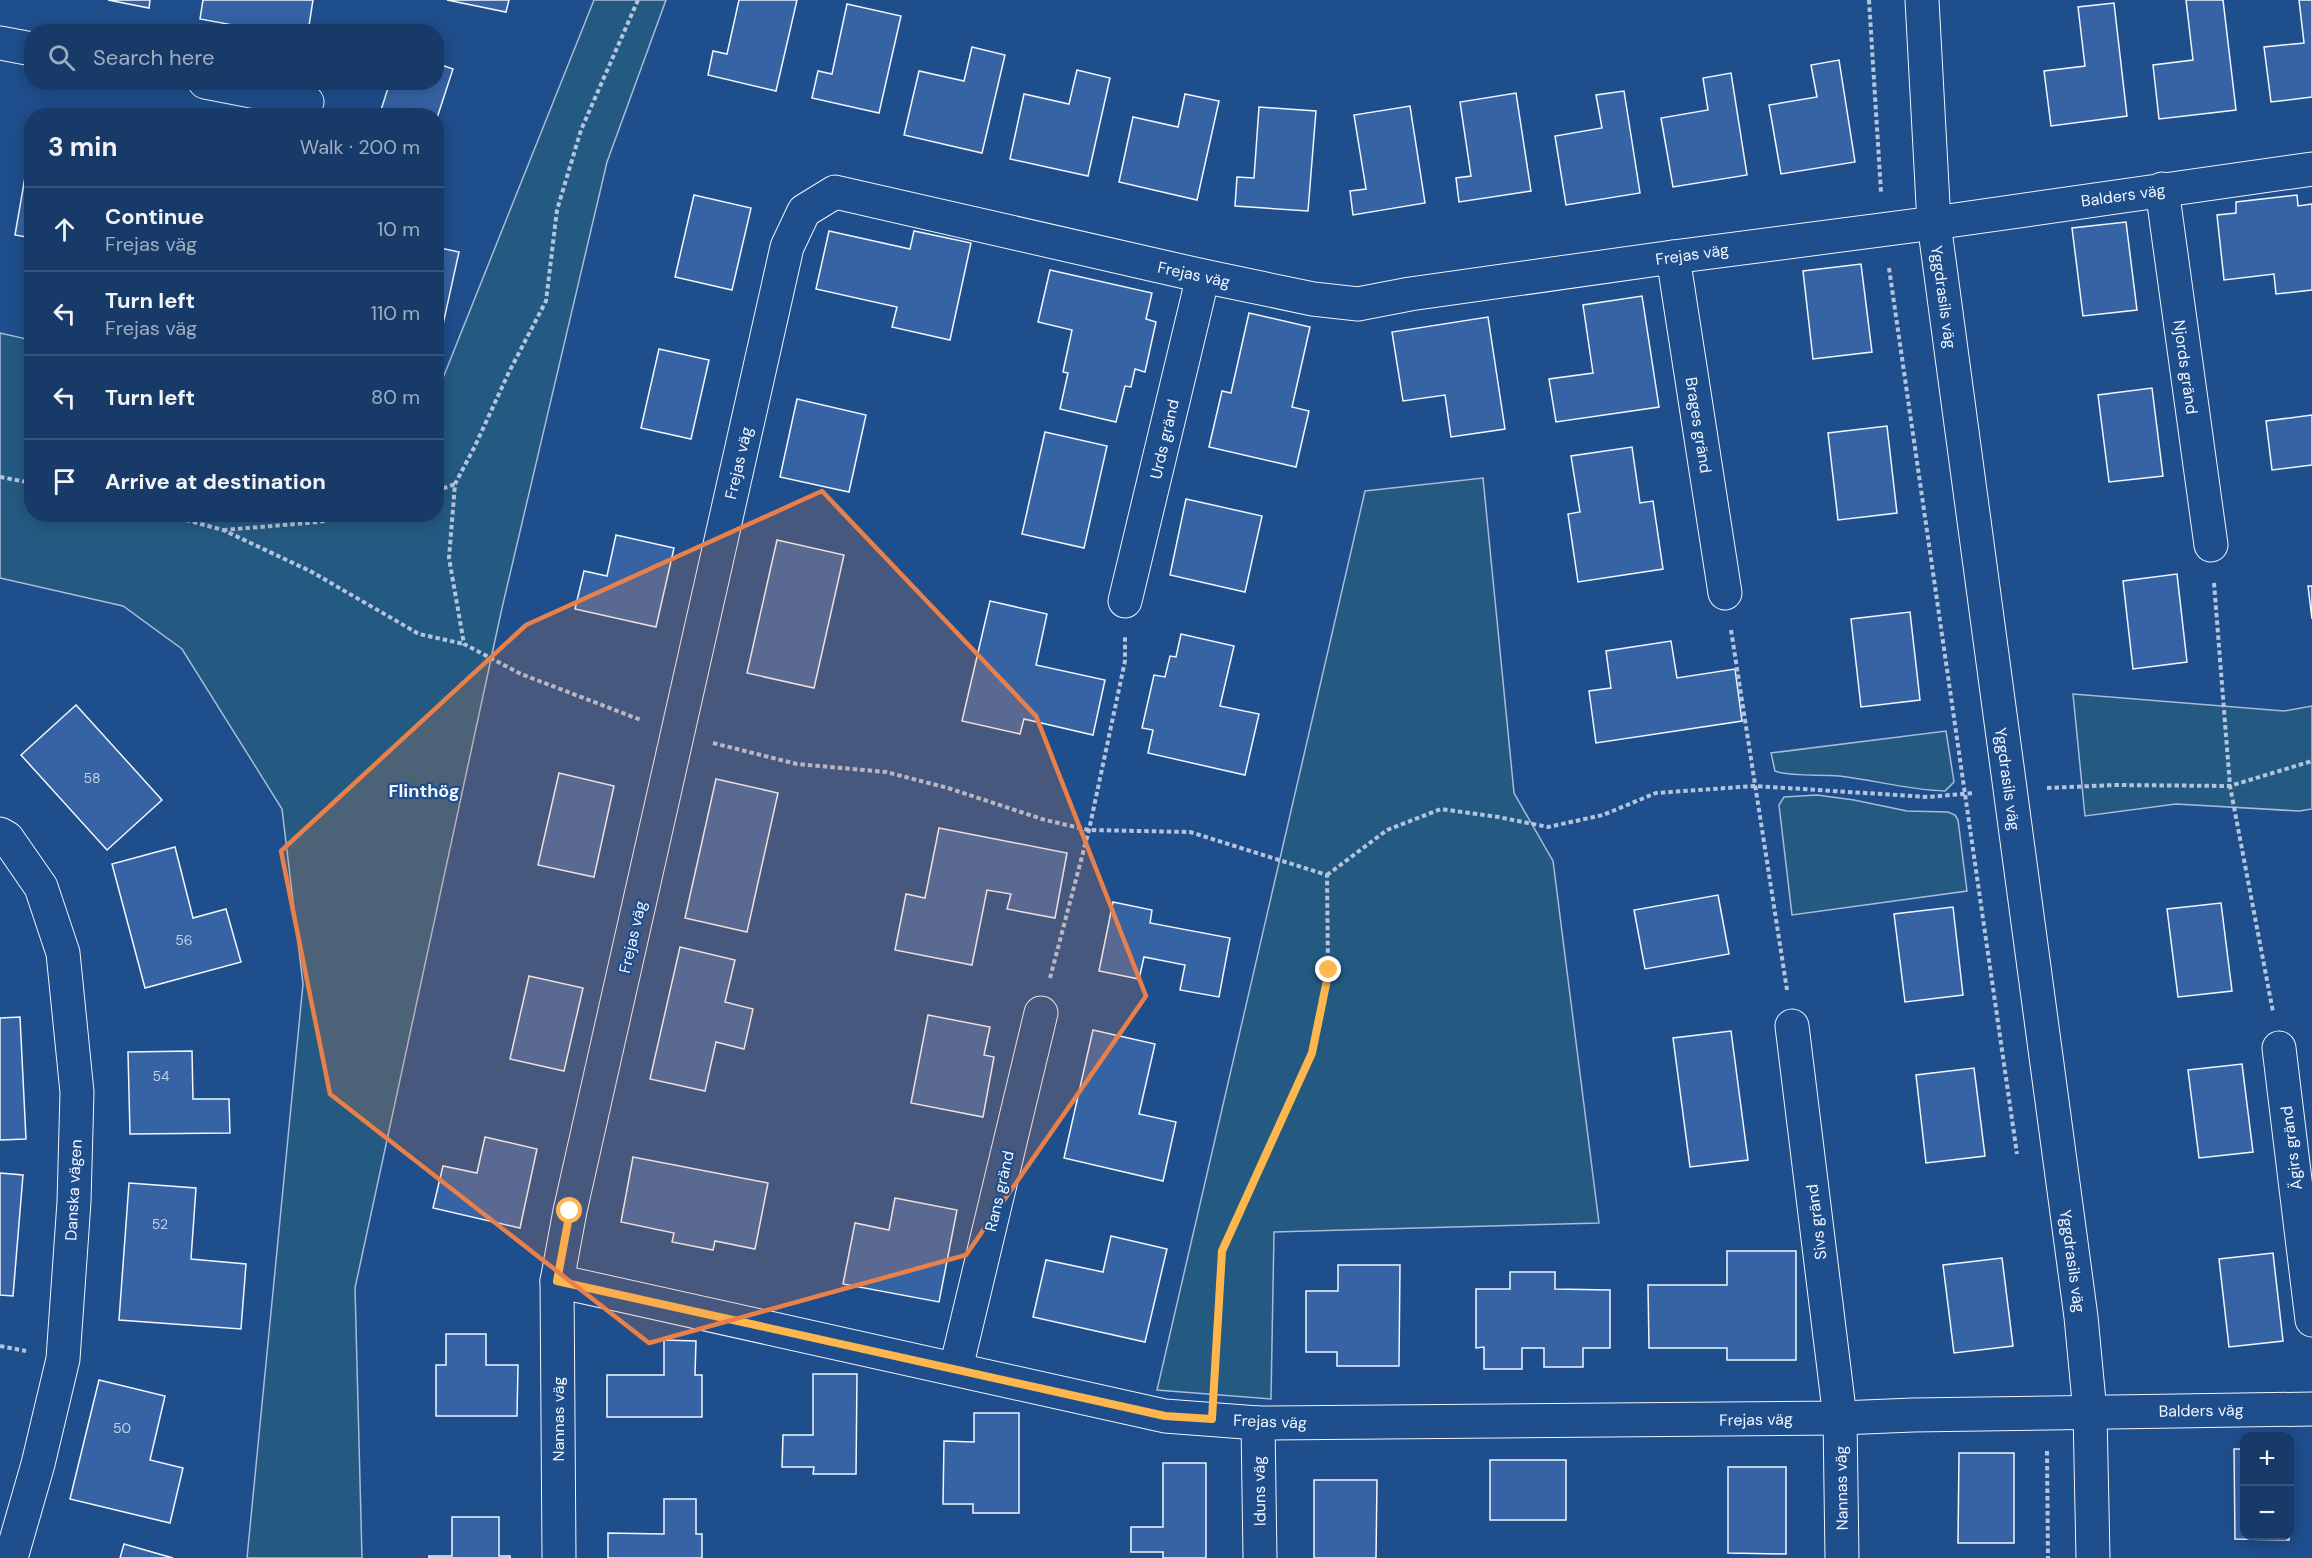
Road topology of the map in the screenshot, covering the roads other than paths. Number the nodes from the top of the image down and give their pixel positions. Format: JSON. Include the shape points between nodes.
{"nodes":[{"id":1,"x":1922,"y":0,"type":"edge"},
{"id":2,"x":0,"y":43,"type":"edge"},
{"id":3,"x":24,"y":48,"type":"edge"},
{"id":4,"x":246,"y":90,"type":"edge"},
{"id":5,"x":307,"y":102,"type":"dead end"},
{"id":6,"x":2312,"y":169,"type":"edge"},
{"id":7,"x":2162,"y":189,"type":"junction"},
{"id":8,"x":1934,"y":223,"type":"junction"},
{"id":9,"x":1673,"y":257,"type":"junction"},
{"id":10,"x":1203,"y":276,"type":"junction"},
{"id":11,"x":2211,"y":545,"type":"road end"},
{"id":12,"x":1725,"y":593,"type":"road end"},
{"id":13,"x":1125,"y":601,"type":"road end"},
{"id":14,"x":0,"y":834,"type":"edge"},
{"id":15,"x":1041,"y":1013,"type":"road end"},
{"id":16,"x":1792,"y":1026,"type":"road end"},
{"id":17,"x":2280,"y":1048,"type":"road end"},
{"id":18,"x":557,"y":1281,"type":"junction"},
{"id":19,"x":2312,"y":1320,"type":"edge"},
{"id":20,"x":956,"y":1368,"type":"junction"},
{"id":21,"x":2312,"y":1409,"type":"edge"},
{"id":22,"x":2090,"y":1412,"type":"junction"},
{"id":23,"x":1840,"y":1418,"type":"junction"},
{"id":24,"x":1258,"y":1423,"type":"junction"},
{"id":25,"x":11,"y":1558,"type":"edge"},
{"id":26,"x":559,"y":1558,"type":"edge"},
{"id":27,"x":1260,"y":1558,"type":"edge"},
{"id":28,"x":1842,"y":1558,"type":"edge"},
{"id":29,"x":2093,"y":1558,"type":"edge"}],
"edges":[{"from":1,"to":8,"type":"street","name":"Yggdrasils väg"},
{"from":2,"to":3,"type":"street"},
{"from":4,"to":5,"type":"street"},
{"from":6,"to":7,"type":"street","name":"Balders väg"},
{"from":7,"to":8,"type":"street","name":"Balders väg"},
{"from":7,"to":11,"type":"street","name":"Njords gränd"},
{"from":8,"to":9,"type":"street","name":"Frejas väg"},
{"from":8,"to":22,"type":"street","name":"Yggdrasils väg","via":[[2081,1317]]},
{"from":9,"to":10,"type":"street","name":"Frejas väg","via":[[1358,304],[1313,299]]},
{"from":9,"to":12,"type":"street","name":"Brages gränd"},
{"from":10,"to":13,"type":"street","name":"Urds gränd"},
{"from":10,"to":18,"type":"street","name":"Frejas väg","via":[[834,192],[804,211],[787,247]]},
{"from":14,"to":25,"type":"street","name":"Danska vägen","via":[[41,887],[63,953],[77,1092],[63,1359]]},
{"from":15,"to":20,"type":"street","name":"Rans gränd"},
{"from":16,"to":23,"type":"street","name":"Sivs gränd"},
{"from":17,"to":19,"type":"street","name":"Ägirs gränd"},
{"from":18,"to":20,"type":"street","name":"Frejas väg"},
{"from":18,"to":26,"type":"street","name":"Nannas väg"},
{"from":20,"to":24,"type":"street","name":"Frejas väg","via":[[1165,1416]]},
{"from":21,"to":22,"type":"street","name":"Balders väg"},
{"from":22,"to":23,"type":"street","name":"Frejas väg"},
{"from":22,"to":29,"type":"street","name":"Yggdrasils väg"},
{"from":23,"to":24,"type":"street","name":"Frejas väg"},
{"from":23,"to":28,"type":"street","name":"Nannas väg"},
{"from":24,"to":27,"type":"street","name":"Iduns väg"}]}
